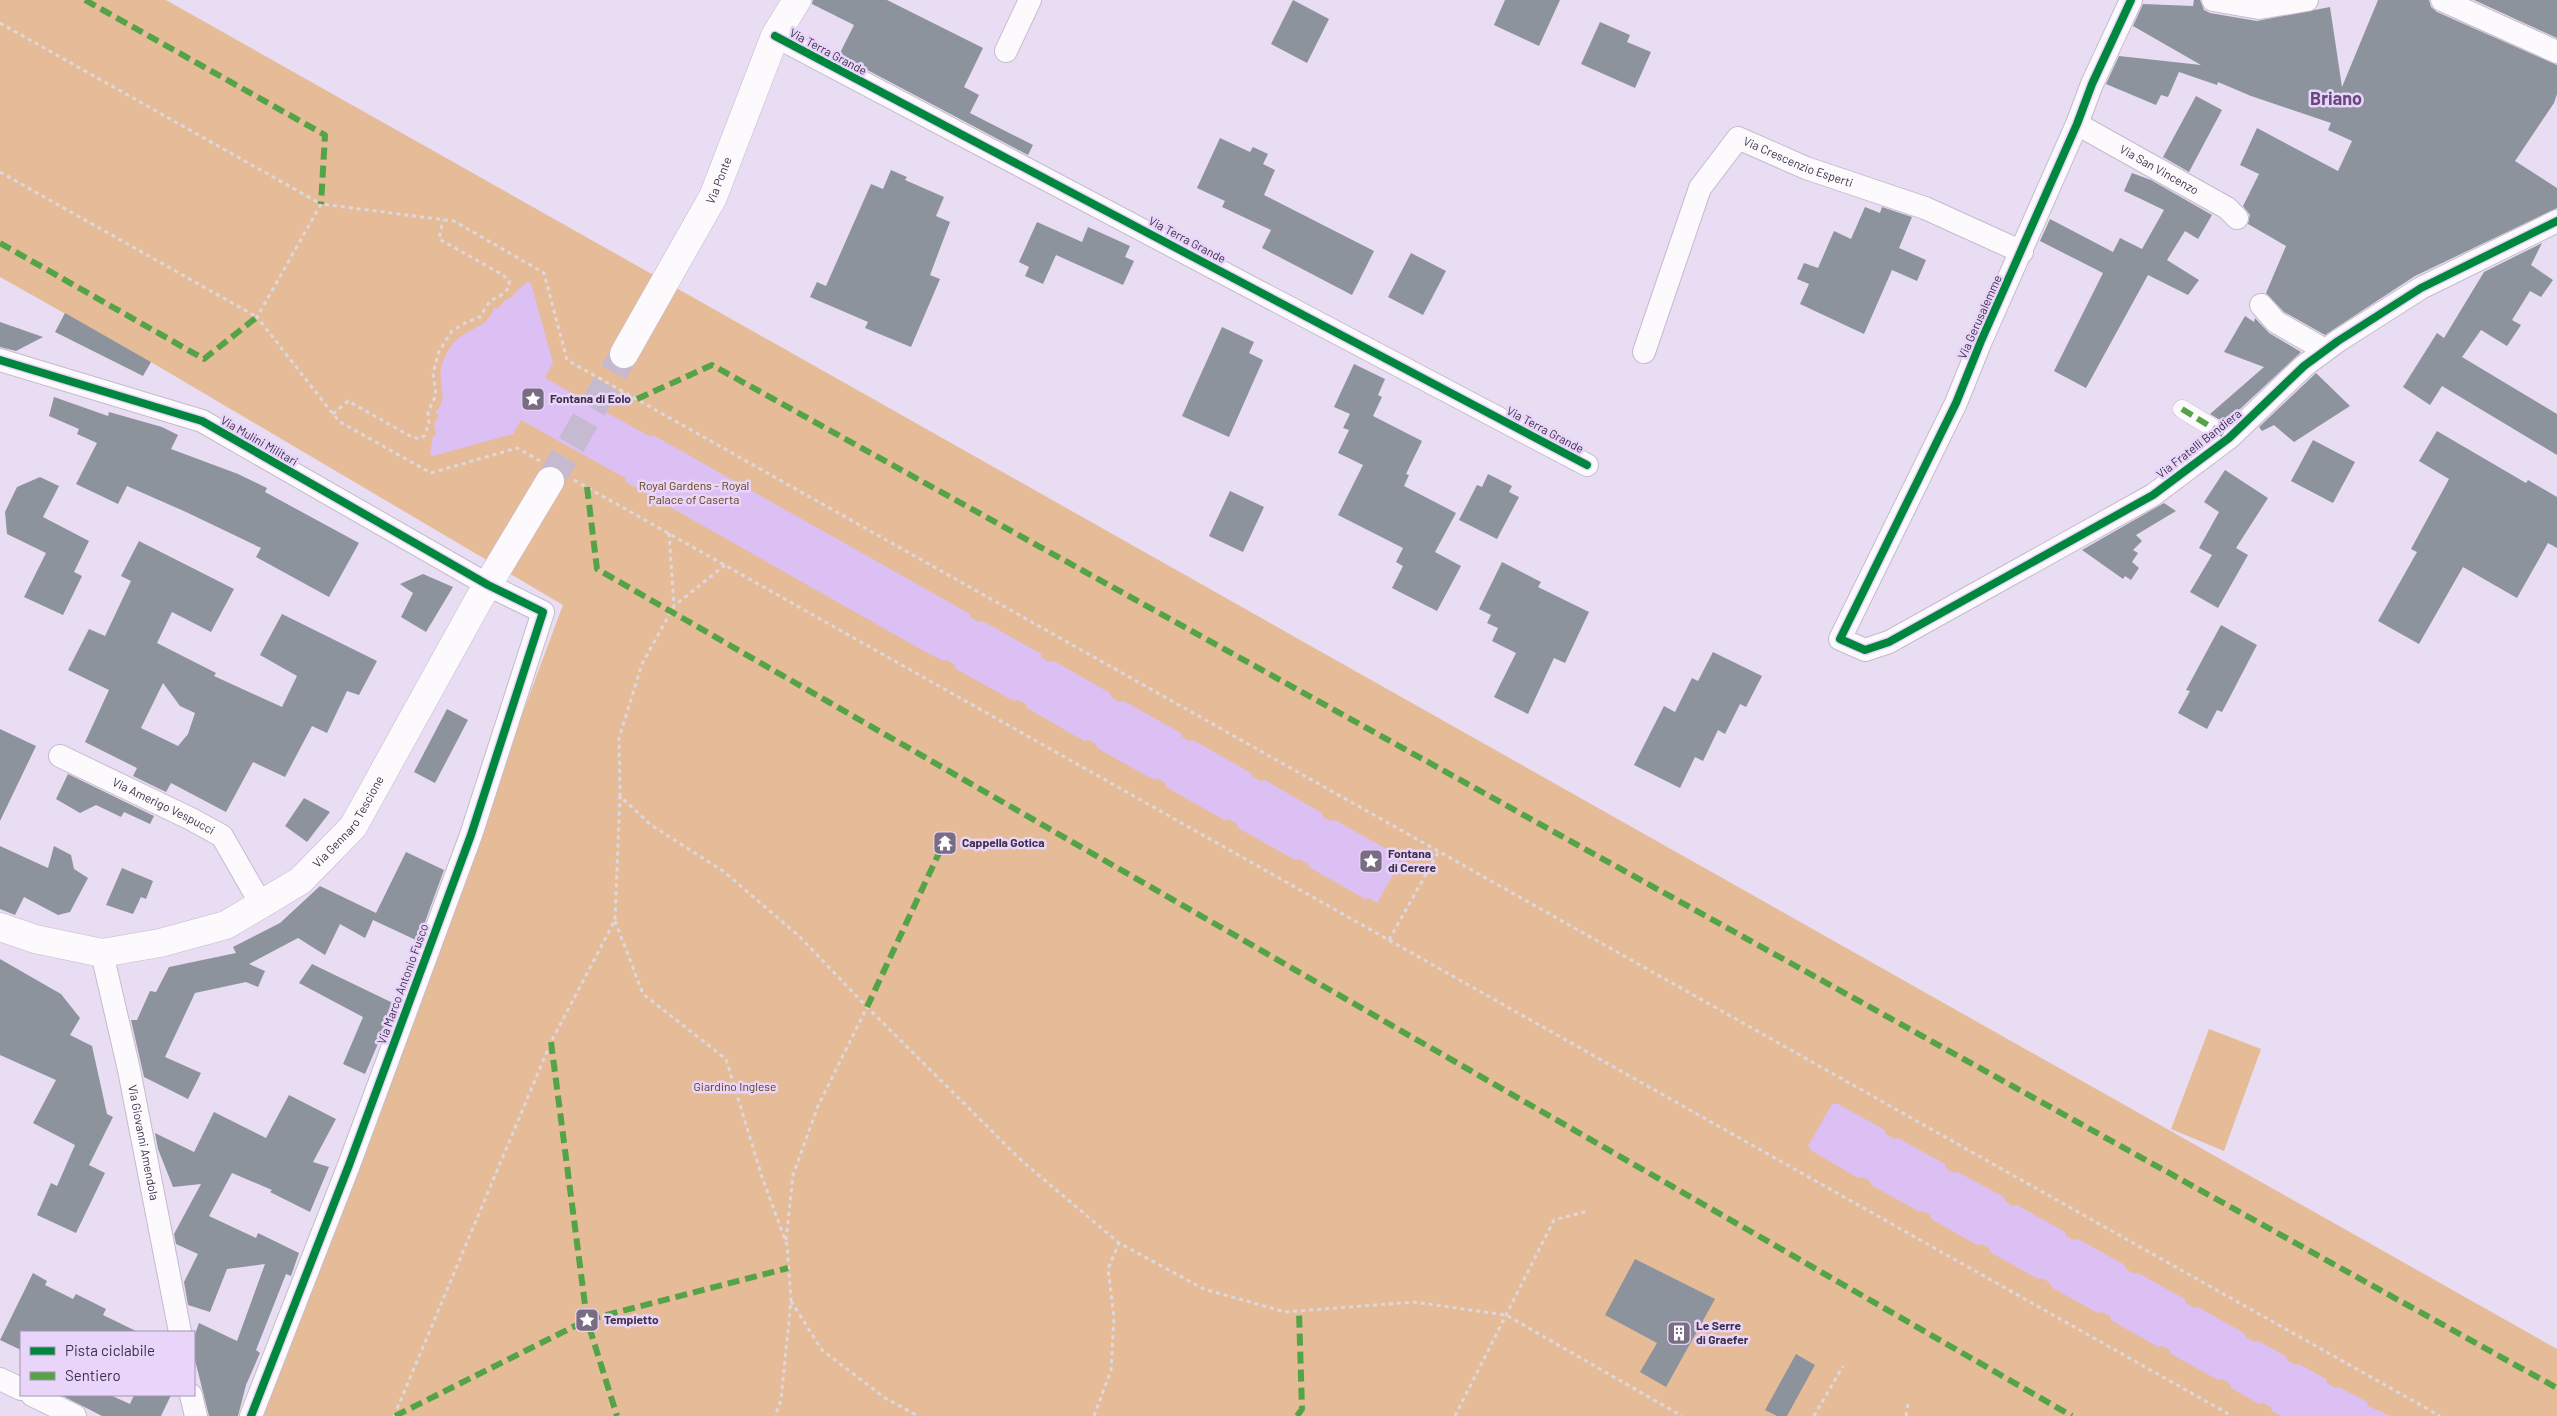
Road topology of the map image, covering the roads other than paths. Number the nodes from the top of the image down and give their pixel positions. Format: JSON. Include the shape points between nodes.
{"nodes":[{"id":1,"x":796,"y":0,"type":"edge"},
{"id":2,"x":1030,"y":0,"type":"edge"},
{"id":3,"x":2131,"y":0,"type":"edge"},
{"id":4,"x":2213,"y":0,"type":"edge"},
{"id":5,"x":2307,"y":0,"type":"edge"},
{"id":6,"x":2442,"y":0,"type":"edge"},
{"id":7,"x":775,"y":36,"type":"junction"},
{"id":8,"x":1006,"y":51,"type":"dead end"},
{"id":9,"x":2557,"y":52,"type":"edge"},
{"id":10,"x":2077,"y":124,"type":"junction"},
{"id":11,"x":2237,"y":218,"type":"dead end"},
{"id":12,"x":2557,"y":221,"type":"edge"},
{"id":13,"x":2022,"y":252,"type":"junction"},
{"id":14,"x":2261,"y":305,"type":"dead end"},
{"id":15,"x":2325,"y":350,"type":"junction"},
{"id":16,"x":1644,"y":352,"type":"dead end"},
{"id":17,"x":624,"y":354,"type":"tunnel mouth"},
{"id":18,"x":0,"y":360,"type":"edge"},
{"id":19,"x":2182,"y":409,"type":"dead end"},
{"id":20,"x":2229,"y":438,"type":"junction"},
{"id":21,"x":1588,"y":465,"type":"dead end"},
{"id":22,"x":554,"y":474,"type":"tunnel mouth"},
{"id":23,"x":488,"y":585,"type":"junction"},
{"id":24,"x":1840,"y":639,"type":"joint"},
{"id":25,"x":60,"y":756,"type":"dead end"},
{"id":26,"x":261,"y":904,"type":"junction"},
{"id":27,"x":0,"y":927,"type":"edge"},
{"id":28,"x":102,"y":953,"type":"junction"},
{"id":29,"x":180,"y":1331,"type":"edge"},
{"id":30,"x":0,"y":1379,"type":"edge"},
{"id":31,"x":20,"y":1389,"type":"edge"},
{"id":32,"x":34,"y":1396,"type":"edge"},
{"id":33,"x":191,"y":1396,"type":"edge"},
{"id":34,"x":75,"y":1416,"type":"edge"},
{"id":35,"x":196,"y":1416,"type":"edge"},
{"id":36,"x":251,"y":1416,"type":"edge"}],
"edges":[{"from":1,"to":7,"type":"street","name":"Via Ponte"},
{"from":2,"to":8,"type":"street"},
{"from":3,"to":10,"type":"street","name":"Via Gerusalemme"},
{"from":4,"to":5,"type":"street","via":[[2259,8]]},
{"from":6,"to":9,"type":"street"},
{"from":7,"to":17,"type":"street","name":"Via Ponte","via":[[713,197]]},
{"from":7,"to":21,"type":"street","name":"Via Terra Grande"},
{"from":10,"to":11,"type":"street","name":"Via San Vincenzo","via":[[2227,208]]},
{"from":10,"to":13,"type":"street","name":"Via Gerusalemme"},
{"from":12,"to":15,"type":"street","name":"Via Fratelli Bandiera","via":[[2421,288]]},
{"from":13,"to":16,"type":"street","name":"Via Crescenzio Esperti","via":[[1925,208],[1806,168],[1738,138],[1700,188]]},
{"from":13,"to":24,"type":"street","name":"Via Gerusalemme","via":[[1936,446]]},
{"from":14,"to":15,"type":"street","via":[[2276,322]]},
{"from":15,"to":20,"type":"street","name":"Via Fratelli Bandiera"},
{"from":18,"to":23,"type":"street","name":"Via Mulini Militari","via":[[202,422]]},
{"from":19,"to":20,"type":"street"},
{"from":20,"to":24,"type":"street","name":"Via Fratelli Bandiera","via":[[2153,495],[1889,642],[1865,650]]},
{"from":22,"to":23,"type":"street","name":"Via Gennaro Tescione"},
{"from":23,"to":26,"type":"street","name":"Via Gennaro Tescione","via":[[353,827],[300,881]]},
{"from":23,"to":36,"type":"street","name":"Via Marco Antonio Fusco","via":[[543,612],[471,835],[349,1165]]},
{"from":25,"to":26,"type":"street","name":"Via Amerigo Vespucci","via":[[222,836]]},
{"from":26,"to":28,"type":"street","name":"Via Gennaro Tescione","via":[[226,925],[160,943]]},
{"from":27,"to":28,"type":"street","name":"Via Gennaro Tescione","via":[[35,939]]},
{"from":28,"to":29,"type":"street","name":"Via Giovanni Amendola","via":[[129,1070]]},
{"from":30,"to":31,"type":"street"},
{"from":32,"to":34,"type":"street"},
{"from":33,"to":35,"type":"street"}]}
